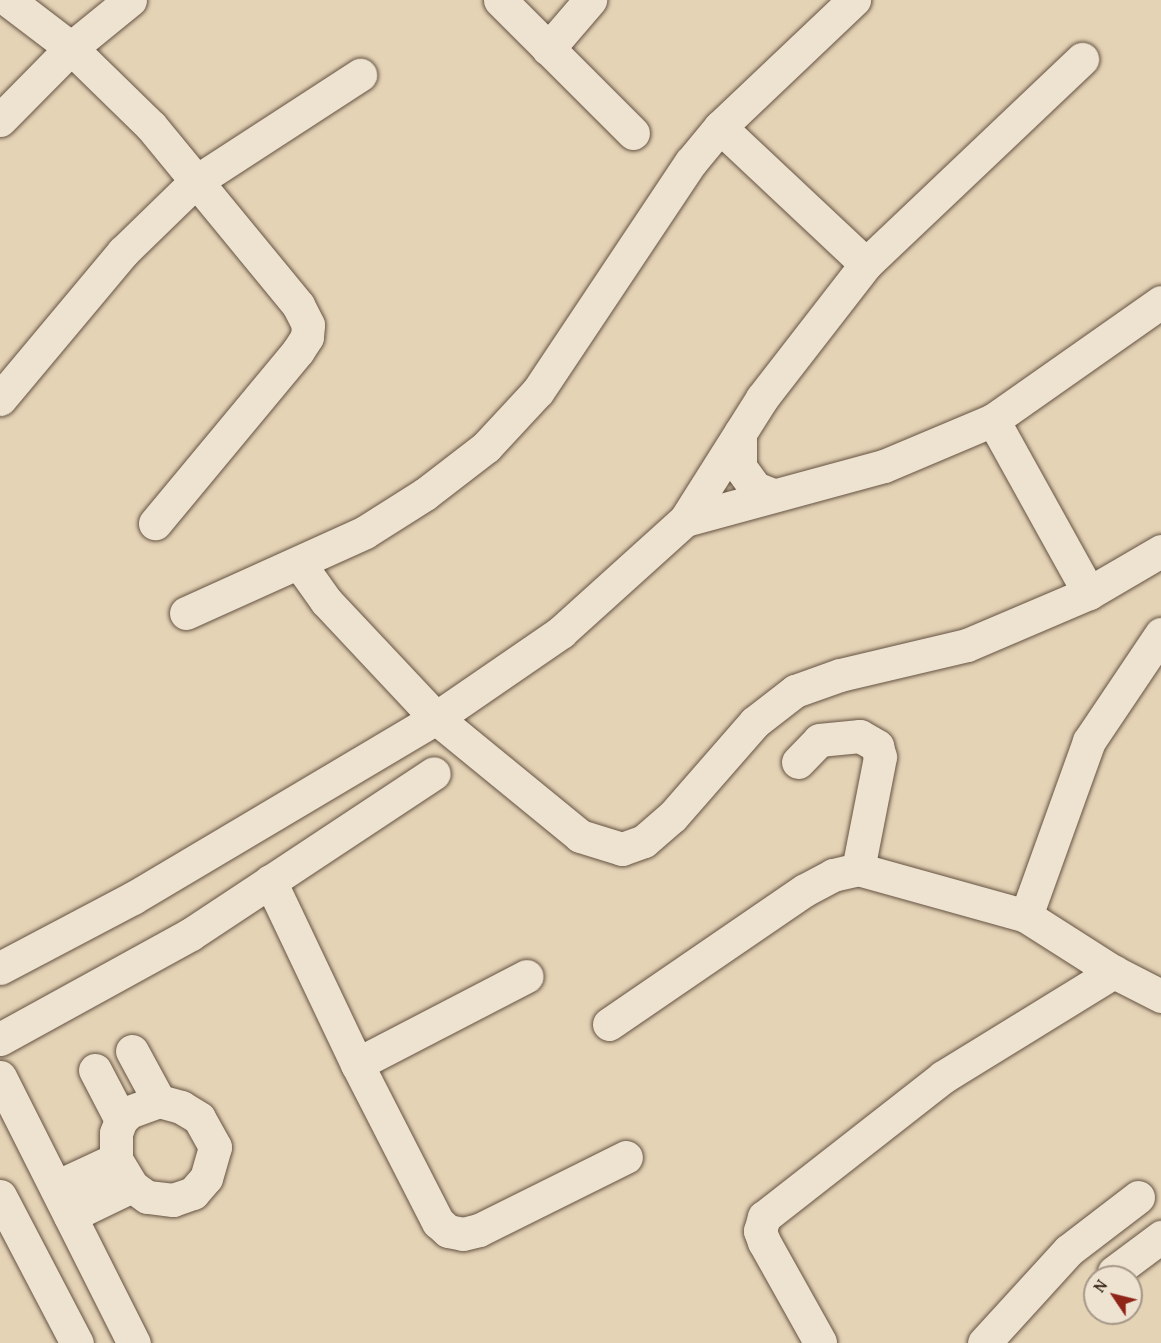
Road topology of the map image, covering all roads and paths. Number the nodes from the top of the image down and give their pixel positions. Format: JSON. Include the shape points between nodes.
{"nodes":[{"id":1,"x":8,"y":0,"type":"edge"},
{"id":2,"x":130,"y":0,"type":"edge"},
{"id":3,"x":500,"y":0,"type":"edge"},
{"id":4,"x":590,"y":0,"type":"edge"},
{"id":5,"x":854,"y":0,"type":"edge"},
{"id":6,"x":71,"y":48,"type":"junction"},
{"id":7,"x":548,"y":49,"type":"junction"},
{"id":8,"x":1082,"y":59,"type":"dead end"},
{"id":9,"x":360,"y":75,"type":"dead end"},
{"id":10,"x":0,"y":120,"type":"edge"},
{"id":11,"x":720,"y":127,"type":"junction"},
{"id":12,"x":633,"y":133,"type":"dead end"},
{"id":13,"x":195,"y":182,"type":"junction"},
{"id":14,"x":866,"y":264,"type":"junction"},
{"id":15,"x":1161,"y":302,"type":"edge"},
{"id":16,"x":0,"y":399,"type":"edge"},
{"id":17,"x":993,"y":420,"type":"junction"},
{"id":18,"x":740,"y":433,"type":"junction"},
{"id":19,"x":773,"y":495,"type":"junction"},
{"id":20,"x":685,"y":520,"type":"junction"},
{"id":21,"x":155,"y":523,"type":"dead end"},
{"id":22,"x":1161,"y":550,"type":"edge"},
{"id":23,"x":298,"y":563,"type":"junction"},
{"id":24,"x":1089,"y":593,"type":"junction"},
{"id":25,"x":186,"y":613,"type":"dead end"},
{"id":26,"x":1161,"y":634,"type":"edge"},
{"id":27,"x":436,"y":718,"type":"junction"},
{"id":28,"x":798,"y":762,"type":"dead end"},
{"id":29,"x":434,"y":772,"type":"dead end"},
{"id":30,"x":858,"y":869,"type":"junction"},
{"id":31,"x":270,"y":881,"type":"junction"},
{"id":32,"x":1026,"y":916,"type":"junction"},
{"id":33,"x":0,"y":968,"type":"edge"},
{"id":34,"x":1114,"y":972,"type":"junction"},
{"id":35,"x":527,"y":976,"type":"dead end"},
{"id":36,"x":1161,"y":996,"type":"edge"},
{"id":37,"x":609,"y":1024,"type":"dead end"},
{"id":38,"x":0,"y":1039,"type":"edge"},
{"id":39,"x":132,"y":1051,"type":"dead end"},
{"id":40,"x":357,"y":1064,"type":"junction"},
{"id":41,"x":95,"y":1070,"type":"dead end"},
{"id":42,"x":0,"y":1077,"type":"edge"},
{"id":43,"x":159,"y":1101,"type":"junction"},
{"id":44,"x":121,"y":1120,"type":"junction"},
{"id":45,"x":626,"y":1157,"type":"dead end"},
{"id":46,"x":124,"y":1173,"type":"junction"},
{"id":47,"x":56,"y":1187,"type":"junction"},
{"id":48,"x":0,"y":1196,"type":"edge"},
{"id":49,"x":1138,"y":1197,"type":"dead end"},
{"id":50,"x":70,"y":1216,"type":"junction"},
{"id":51,"x":1161,"y":1237,"type":"edge"},
{"id":52,"x":10,"y":1238,"type":"edge"},
{"id":53,"x":1123,"y":1265,"type":"edge"},
{"id":54,"x":820,"y":1342,"type":"edge"},
{"id":55,"x":77,"y":1343,"type":"edge"},
{"id":56,"x":134,"y":1343,"type":"edge"},
{"id":57,"x":984,"y":1343,"type":"edge"}],
"edges":[{"from":1,"to":6,"type":"street"},
{"from":2,"to":6,"type":"street"},
{"from":3,"to":7,"type":"street"},
{"from":4,"to":7,"type":"street"},
{"from":5,"to":11,"type":"street"},
{"from":6,"to":10,"type":"street"},
{"from":6,"to":13,"type":"street","via":[[151,126]]},
{"from":7,"to":12,"type":"street"},
{"from":8,"to":14,"type":"street"},
{"from":9,"to":13,"type":"street"},
{"from":11,"to":14,"type":"street"},
{"from":11,"to":23,"type":"street","via":[[691,162],[538,391],[486,447],[425,494],[365,532]]},
{"from":13,"to":16,"type":"street","via":[[123,252]]},
{"from":13,"to":21,"type":"street","via":[[298,306],[308,325],[307,337]]},
{"from":14,"to":18,"type":"street","via":[[828,309]]},
{"from":15,"to":17,"type":"street"},
{"from":17,"to":19,"type":"street","via":[[884,466]]},
{"from":17,"to":24,"type":"street"},
{"from":18,"to":19,"type":"street","via":[[740,467],[755,488]]},
{"from":18,"to":20,"type":"street"},
{"from":19,"to":20,"type":"street"},
{"from":20,"to":27,"type":"street","via":[[561,632]]},
{"from":22,"to":24,"type":"street"},
{"from":23,"to":25,"type":"street"},
{"from":23,"to":27,"type":"street","via":[[326,601]]},
{"from":24,"to":27,"type":"street","via":[[967,645],[840,675],[795,691],[755,722],[672,817],[644,842],[622,849],[580,837]]},
{"from":26,"to":32,"type":"street","via":[[1089,741]]},
{"from":27,"to":33,"type":"street","via":[[133,898]]},
{"from":28,"to":30,"type":"street","via":[[819,740],[860,736],[877,746],[880,757]]},
{"from":29,"to":31,"type":"street"},
{"from":30,"to":32,"type":"street"},
{"from":30,"to":37,"type":"street","via":[[833,875],[805,890]]},
{"from":31,"to":38,"type":"street","via":[[130,970]]},
{"from":31,"to":40,"type":"street"},
{"from":32,"to":34,"type":"street"},
{"from":34,"to":36,"type":"street"},
{"from":34,"to":54,"type":"street","via":[[943,1077],[764,1217],[760,1231],[764,1242]]},
{"from":35,"to":40,"type":"street"},
{"from":39,"to":43,"type":"street"},
{"from":40,"to":45,"type":"street","via":[[438,1222],[448,1231],[463,1234],[479,1230]]},
{"from":41,"to":44,"type":"street"},
{"from":42,"to":47,"type":"street"},
{"from":43,"to":44,"type":"street","via":[[129,1112]]},
{"from":43,"to":46,"type":"street","via":[[200,1118],[215,1147],[206,1178],[193,1193],[173,1200],[147,1197]]},
{"from":44,"to":46,"type":"street","via":[[116,1133]]},
{"from":46,"to":47,"type":"street"},
{"from":46,"to":50,"type":"street"},
{"from":47,"to":50,"type":"street"},
{"from":48,"to":52,"type":"street"},
{"from":49,"to":57,"type":"street","via":[[1069,1250]]},
{"from":50,"to":56,"type":"street"},
{"from":51,"to":53,"type":"street"},
{"from":52,"to":55,"type":"street"}]}
